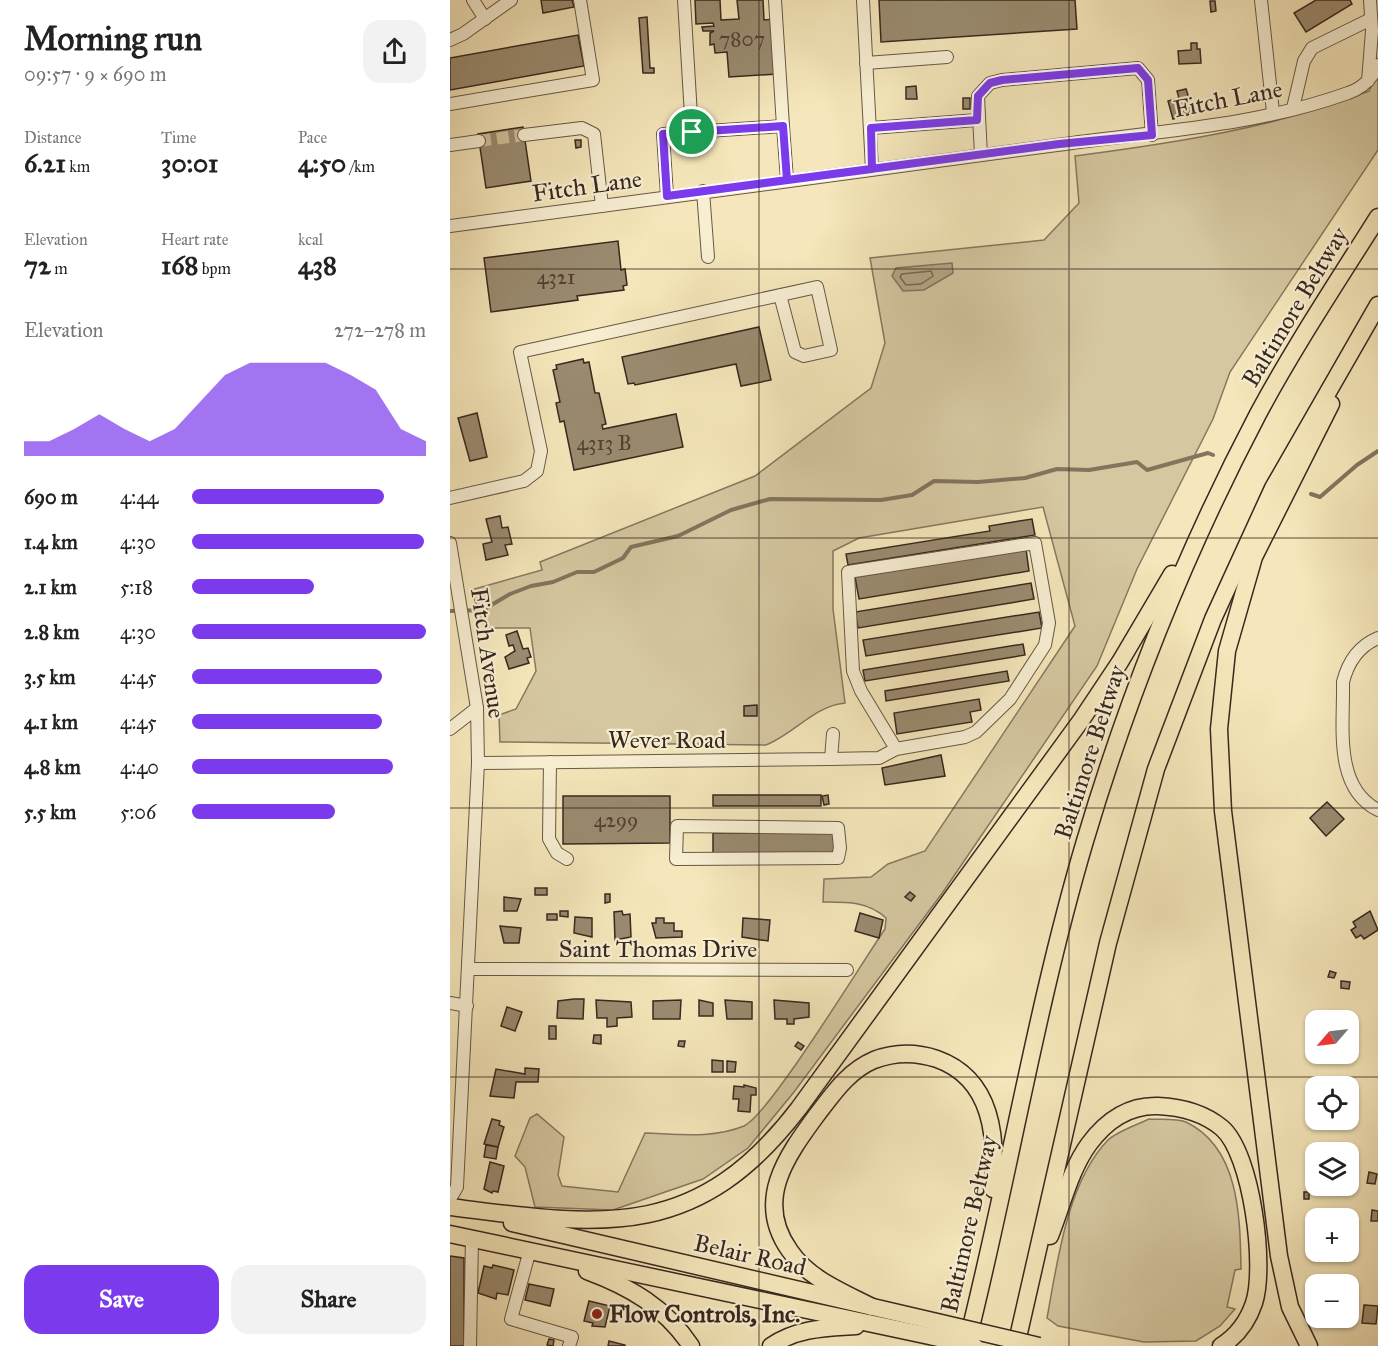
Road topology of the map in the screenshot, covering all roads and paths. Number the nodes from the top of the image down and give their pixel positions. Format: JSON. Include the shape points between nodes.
{"nodes":[{"id":1,"x":473,"y":0,"type":"edge"},
{"id":2,"x":511,"y":0,"type":"edge"},
{"id":3,"x":580,"y":0,"type":"edge"},
{"id":4,"x":684,"y":0,"type":"edge"},
{"id":5,"x":775,"y":0,"type":"edge"},
{"id":6,"x":863,"y":0,"type":"edge"},
{"id":7,"x":1261,"y":0,"type":"edge"},
{"id":8,"x":1370,"y":0,"type":"edge"},
{"id":9,"x":485,"y":18,"type":"junction"},
{"id":10,"x":1371,"y":19,"type":"junction"},
{"id":11,"x":450,"y":40,"type":"edge"},
{"id":12,"x":947,"y":57,"type":"dead end"},
{"id":13,"x":866,"y":63,"type":"junction"},
{"id":14,"x":1378,"y":65,"type":"edge"},
{"id":15,"x":1368,"y":82,"type":"junction"},
{"id":16,"x":450,"y":104,"type":"edge"},
{"id":17,"x":1293,"y":108,"type":"junction"},
{"id":18,"x":1274,"y":112,"type":"junction"},
{"id":19,"x":977,"y":120,"type":"junction"},
{"id":20,"x":783,"y":126,"type":"junction"},
{"id":21,"x":871,"y":128,"type":"junction"},
{"id":22,"x":692,"y":132,"type":"junction"},
{"id":23,"x":524,"y":135,"type":"tunnel mouth"},
{"id":24,"x":1152,"y":135,"type":"junction"},
{"id":25,"x":479,"y":141,"type":"tunnel mouth"},
{"id":26,"x":450,"y":145,"type":"edge"},
{"id":27,"x":981,"y":155,"type":"junction"},
{"id":28,"x":872,"y":169,"type":"junction"},
{"id":29,"x":787,"y":180,"type":"junction"},
{"id":30,"x":703,"y":191,"type":"junction"},
{"id":31,"x":667,"y":196,"type":"junction"},
{"id":32,"x":602,"y":206,"type":"junction"},
{"id":33,"x":1378,"y":217,"type":"edge"},
{"id":34,"x":450,"y":226,"type":"edge"},
{"id":35,"x":708,"y":257,"type":"dead end"},
{"id":36,"x":780,"y":296,"type":"junction"},
{"id":37,"x":1378,"y":305,"type":"edge"},
{"id":38,"x":1378,"y":319,"type":"edge"},
{"id":39,"x":450,"y":498,"type":"edge"},
{"id":40,"x":1202,"y":528,"type":"junction"},
{"id":41,"x":450,"y":543,"type":"edge"},
{"id":42,"x":1378,"y":638,"type":"edge"},
{"id":43,"x":477,"y":708,"type":"junction"},
{"id":44,"x":450,"y":729,"type":"edge"},
{"id":45,"x":833,"y":734,"type":"dead end"},
{"id":46,"x":896,"y":748,"type":"junction"},
{"id":47,"x":831,"y":759,"type":"junction"},
{"id":48,"x":550,"y":762,"type":"junction"},
{"id":49,"x":478,"y":763,"type":"junction"},
{"id":50,"x":1378,"y":810,"type":"edge"},
{"id":51,"x":567,"y":859,"type":"dead end"},
{"id":52,"x":676,"y":859,"type":"joint"},
{"id":53,"x":468,"y":969,"type":"junction"},
{"id":54,"x":847,"y":970,"type":"dead end"},
{"id":55,"x":450,"y":1003,"type":"edge"},
{"id":56,"x":467,"y":1006,"type":"junction"},
{"id":57,"x":450,"y":1199,"type":"edge"},
{"id":58,"x":450,"y":1208,"type":"edge"},
{"id":59,"x":450,"y":1234,"type":"edge"},
{"id":60,"x":472,"y":1238,"type":"junction"},
{"id":61,"x":530,"y":1250,"type":"junction"},
{"id":62,"x":987,"y":1261,"type":"junction"},
{"id":63,"x":1030,"y":1290,"type":"junction"},
{"id":64,"x":872,"y":1307,"type":"junction"},
{"id":65,"x":880,"y":1325,"type":"junction"},
{"id":66,"x":936,"y":1329,"type":"junction"},
{"id":67,"x":570,"y":1341,"type":"edge"},
{"id":68,"x":470,"y":1346,"type":"edge"},
{"id":69,"x":691,"y":1346,"type":"edge"},
{"id":70,"x":771,"y":1346,"type":"edge"},
{"id":71,"x":966,"y":1346,"type":"edge"},
{"id":72,"x":974,"y":1346,"type":"edge"},
{"id":73,"x":1016,"y":1346,"type":"edge"},
{"id":74,"x":1039,"y":1346,"type":"edge"},
{"id":75,"x":1221,"y":1346,"type":"edge"},
{"id":76,"x":1309,"y":1346,"type":"edge"}],
"edges":[{"from":1,"to":9,"type":"street"},
{"from":2,"to":9,"type":"street"},
{"from":3,"to":16,"type":"street","via":[[593,80]]},
{"from":4,"to":22,"type":"street"},
{"from":5,"to":20,"type":"street"},
{"from":6,"to":13,"type":"street"},
{"from":7,"to":18,"type":"street"},
{"from":8,"to":10,"type":"street"},
{"from":9,"to":11,"type":"street"},
{"from":10,"to":15,"type":"street"},
{"from":10,"to":17,"type":"street","via":[[1312,48],[1304,61]]},
{"from":12,"to":13,"type":"street"},
{"from":13,"to":21,"type":"street"},
{"from":14,"to":15,"type":"street"},
{"from":15,"to":17,"type":"street","name":"Fitch Lane","via":[[1350,92]]},
{"from":17,"to":18,"type":"street","name":"Fitch Lane"},
{"from":18,"to":24,"type":"street","name":"Fitch Lane"},
{"from":19,"to":21,"type":"street"},
{"from":19,"to":24,"type":"street","via":[[978,96],[990,83],[1138,68],[1148,80]]},
{"from":19,"to":27,"type":"street"},
{"from":20,"to":22,"type":"street"},
{"from":20,"to":29,"type":"street"},
{"from":21,"to":28,"type":"street"},
{"from":22,"to":31,"type":"street","via":[[663,134]]},
{"from":23,"to":32,"type":"street","via":[[582,128],[594,134]]},
{"from":24,"to":27,"type":"street","name":"Fitch Lane"},
{"from":25,"to":26,"type":"street"},
{"from":27,"to":28,"type":"street","name":"Fitch Lane"},
{"from":28,"to":29,"type":"street","name":"Fitch Lane"},
{"from":29,"to":30,"type":"street","name":"Fitch Lane"},
{"from":30,"to":31,"type":"street","name":"Fitch Lane"},
{"from":30,"to":35,"type":"street"},
{"from":31,"to":32,"type":"street","name":"Fitch Lane"},
{"from":32,"to":34,"type":"street","name":"Fitch Lane"},
{"from":33,"to":40,"type":"highway","name":"Baltimore Beltway","via":[[1260,411]]},
{"from":36,"to":36,"type":"street","via":[[817,287],[831,350],[804,356],[795,352]]},
{"from":36,"to":39,"type":"street","via":[[520,352],[541,451],[537,471],[524,481]]},
{"from":37,"to":63,"type":"highway","via":[[1273,488],[1213,619],[1156,769],[1106,954]]},
{"from":38,"to":76,"type":"highway","via":[[1285,491],[1254,557],[1227,651],[1219,729],[1223,811],[1279,1256],[1290,1307]]},
{"from":40,"to":58,"type":"highway","via":[[1082,719],[764,1151],[712,1190],[642,1216],[584,1222]]},
{"from":40,"to":62,"type":"highway","name":"Baltimore Beltway","via":[[1143,666],[1084,844],[1035,1040]]},
{"from":41,"to":43,"type":"street","name":"Fitch Avenue"},
{"from":42,"to":50,"type":"street","via":[[1358,651],[1343,682],[1349,777],[1362,801]]},
{"from":43,"to":44,"type":"street"},
{"from":43,"to":49,"type":"street","name":"Fitch Avenue"},
{"from":45,"to":47,"type":"street"},
{"from":46,"to":46,"type":"street","name":"Wever Road","via":[[970,734],[1010,699],[1045,645],[1049,623],[1035,543],[848,572],[853,671]]},
{"from":46,"to":47,"type":"street","name":"Wever Road","via":[[879,758]]},
{"from":47,"to":48,"type":"street","name":"Wever Road"},
{"from":48,"to":49,"type":"street","name":"Wever Road"},
{"from":48,"to":51,"type":"street","via":[[549,839],[557,853]]},
{"from":49,"to":53,"type":"street","name":"Fitch Avenue"},
{"from":52,"to":52,"type":"street","via":[[838,858],[840,835],[838,828],[677,826]]},
{"from":53,"to":54,"type":"street","name":"Saint Thomas Drive"},
{"from":53,"to":56,"type":"street","name":"Fitch Avenue"},
{"from":55,"to":56,"type":"street"},
{"from":56,"to":57,"type":"street","name":"Fitch Avenue","via":[[457,1187]]},
{"from":58,"to":64,"type":"highway","name":"Belair Road"},
{"from":59,"to":60,"type":"highway","name":"Belair Road"},
{"from":60,"to":61,"type":"highway","name":"Belair Road"},
{"from":60,"to":68,"type":"street"},
{"from":61,"to":65,"type":"highway","name":"Belair Road"},
{"from":61,"to":67,"type":"street","via":[[511,1319]]},
{"from":61,"to":69,"type":"highway","via":[[627,1287],[664,1312]]},
{"from":62,"to":64,"type":"highway","via":[[995,1162],[990,1117],[984,1101],[963,1074],[948,1063],[909,1054],[874,1060],[838,1087],[787,1155],[778,1174],[774,1209],[782,1239],[801,1264],[813,1275]]},
{"from":62,"to":71,"type":"highway","name":"Baltimore Beltway"},
{"from":63,"to":73,"type":"highway"},
{"from":63,"to":75,"type":"highway","via":[[1080,1158],[1100,1131],[1113,1119],[1140,1106],[1186,1110],[1223,1129],[1237,1149],[1247,1176],[1259,1279],[1247,1318],[1239,1332]]},
{"from":64,"to":66,"type":"highway","name":"Belair Road"},
{"from":65,"to":66,"type":"highway","name":"Belair Road"},
{"from":65,"to":70,"type":"highway","via":[[809,1330],[786,1336]]},
{"from":66,"to":72,"type":"highway","name":"Belair Road","bridge":true},
{"from":66,"to":74,"type":"highway","name":"Belair Road","bridge":true}]}
